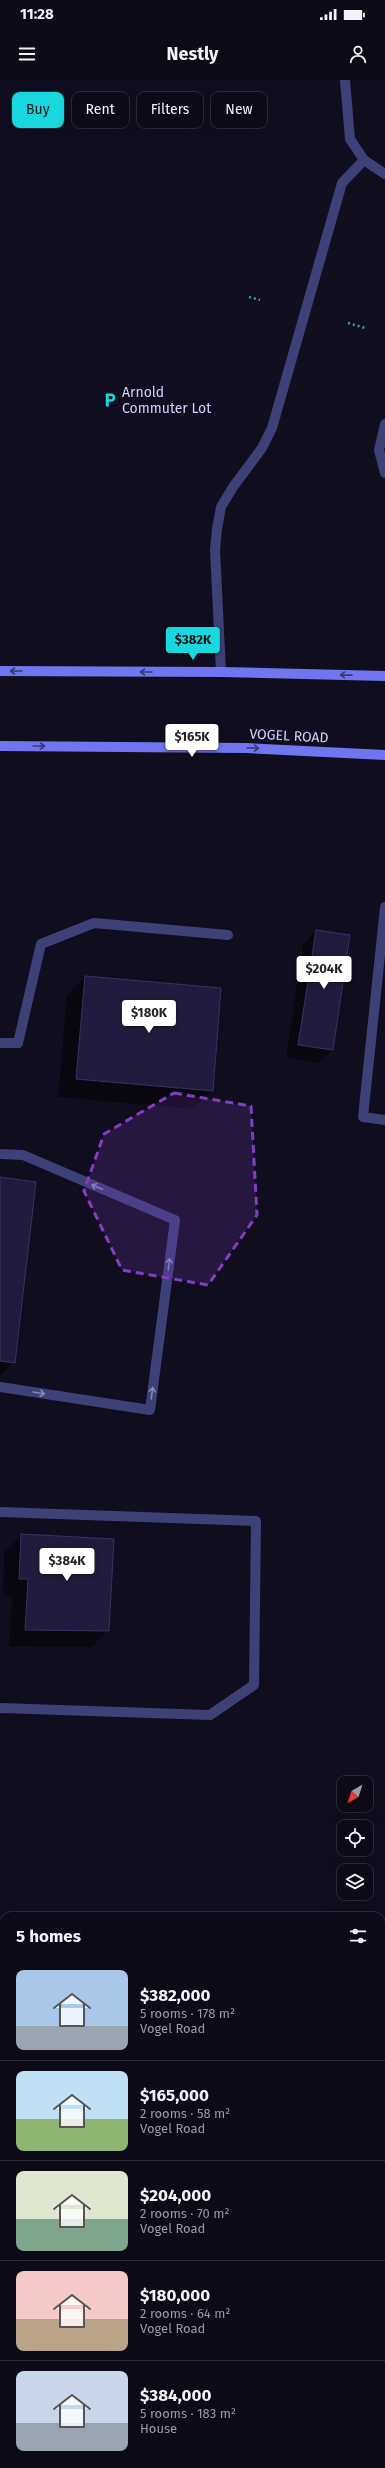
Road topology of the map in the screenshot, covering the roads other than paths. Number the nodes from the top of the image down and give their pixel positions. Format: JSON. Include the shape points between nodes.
{"nodes":[{"id":1,"x":345,"y":80,"type":"edge"},
{"id":2,"x":364,"y":160,"type":"junction"},
{"id":3,"x":385,"y":174,"type":"edge"},
{"id":4,"x":385,"y":424,"type":"edge"},
{"id":5,"x":385,"y":473,"type":"edge"},
{"id":6,"x":0,"y":671,"type":"edge"},
{"id":7,"x":221,"y":672,"type":"junction"},
{"id":8,"x":385,"y":676,"type":"edge"},
{"id":9,"x":0,"y":746,"type":"edge"},
{"id":10,"x":385,"y":756,"type":"edge"},
{"id":11,"x":385,"y":907,"type":"edge"},
{"id":12,"x":228,"y":935,"type":"dead end"},
{"id":13,"x":0,"y":1043,"type":"edge"},
{"id":14,"x":385,"y":1120,"type":"edge"},
{"id":15,"x":0,"y":1154,"type":"edge"},
{"id":16,"x":0,"y":1387,"type":"edge"},
{"id":17,"x":0,"y":1512,"type":"edge"},
{"id":18,"x":0,"y":1708,"type":"edge"}],
"edges":[{"from":1,"to":2,"type":"street","via":[[350,139]]},
{"from":2,"to":3,"type":"street"},
{"from":2,"to":7,"type":"street","via":[[342,183],[272,428],[262,448],[233,487],[222,507],[215,550]]},
{"from":4,"to":5,"type":"street","via":[[378,450]]},
{"from":7,"to":6,"type":"main road","one_way":true},
{"from":8,"to":7,"type":"main road","one_way":true},
{"from":9,"to":10,"type":"main road","name":"VOGEL ROAD","one_way":true,"via":[[246,748]]},
{"from":11,"to":14,"type":"street","via":[[363,1118]]},
{"from":12,"to":13,"type":"street","via":[[94,922],[41,944],[18,1044]]},
{"from":16,"to":15,"type":"street","one_way":true,"via":[[150,1410],[175,1220],[23,1155]]},
{"from":17,"to":18,"type":"street","via":[[256,1521],[254,1685],[210,1716]]}]}
